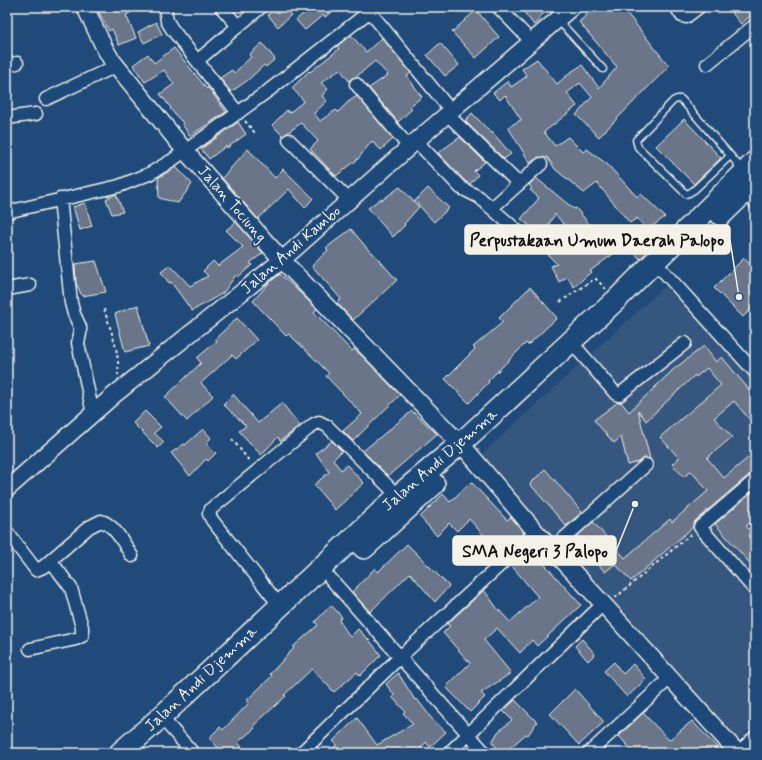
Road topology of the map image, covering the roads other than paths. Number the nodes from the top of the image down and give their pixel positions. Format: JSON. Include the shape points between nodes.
{"nodes":[{"id":1,"x":85,"y":7,"type":"edge"},
{"id":2,"x":165,"y":7,"type":"edge"},
{"id":3,"x":221,"y":7,"type":"edge"},
{"id":4,"x":261,"y":7,"type":"edge"},
{"id":5,"x":498,"y":7,"type":"edge"},
{"id":6,"x":572,"y":7,"type":"edge"},
{"id":7,"x":676,"y":7,"type":"edge"},
{"id":8,"x":699,"y":7,"type":"edge"},
{"id":9,"x":368,"y":9,"type":"edge"},
{"id":10,"x":558,"y":19,"type":"junction"},
{"id":11,"x":755,"y":25,"type":"edge"},
{"id":12,"x":238,"y":26,"type":"junction"},
{"id":13,"x":532,"y":42,"type":"junction"},
{"id":14,"x":197,"y":60,"type":"junction"},
{"id":15,"x":707,"y":64,"type":"dead end"},
{"id":16,"x":116,"y":66,"type":"junction"},
{"id":17,"x":603,"y":69,"type":"dead end"},
{"id":18,"x":356,"y":84,"type":"dead end"},
{"id":19,"x":46,"y":100,"type":"dead end"},
{"id":20,"x":238,"y":113,"type":"junction"},
{"id":21,"x":450,"y":113,"type":"junction"},
{"id":22,"x":36,"y":114,"type":"dead end"},
{"id":23,"x":7,"y":118,"type":"edge"},
{"id":24,"x":289,"y":140,"type":"dead end"},
{"id":25,"x":413,"y":144,"type":"junction"},
{"id":26,"x":186,"y":152,"type":"junction"},
{"id":27,"x":730,"y":156,"type":"junction"},
{"id":28,"x":542,"y":164,"type":"dead end"},
{"id":29,"x":751,"y":183,"type":"edge"},
{"id":30,"x":519,"y":184,"type":"junction"},
{"id":31,"x":60,"y":199,"type":"junction"},
{"id":32,"x":349,"y":200,"type":"junction"},
{"id":33,"x":492,"y":208,"type":"junction"},
{"id":34,"x":7,"y":212,"type":"edge"},
{"id":35,"x":532,"y":244,"type":"dead end"},
{"id":36,"x":282,"y":260,"type":"junction"},
{"id":37,"x":659,"y":267,"type":"junction"},
{"id":38,"x":30,"y":285,"type":"dead end"},
{"id":39,"x":7,"y":289,"type":"edge"},
{"id":40,"x":685,"y":343,"type":"dead end"},
{"id":41,"x":579,"y":351,"type":"junction"},
{"id":42,"x":755,"y":372,"type":"edge"},
{"id":43,"x":93,"y":414,"type":"junction"},
{"id":44,"x":464,"y":448,"type":"junction"},
{"id":45,"x":646,"y":465,"type":"dead end"},
{"id":46,"x":755,"y":480,"type":"edge"},
{"id":47,"x":7,"y":489,"type":"edge"},
{"id":48,"x":398,"y":496,"type":"junction"},
{"id":49,"x":7,"y":532,"type":"edge"},
{"id":50,"x":536,"y":532,"type":"junction"},
{"id":51,"x":552,"y":549,"type":"junction"},
{"id":52,"x":132,"y":556,"type":"dead end"},
{"id":53,"x":50,"y":561,"type":"junction"},
{"id":54,"x":330,"y":578,"type":"junction"},
{"id":55,"x":755,"y":590,"type":"edge"},
{"id":56,"x":604,"y":605,"type":"junction"},
{"id":57,"x":280,"y":606,"type":"junction"},
{"id":58,"x":30,"y":649,"type":"dead end"},
{"id":59,"x":400,"y":657,"type":"junction"},
{"id":60,"x":670,"y":678,"type":"junction"},
{"id":61,"x":166,"y":721,"type":"junction"},
{"id":62,"x":468,"y":735,"type":"junction"},
{"id":63,"x":755,"y":737,"type":"edge"},
{"id":64,"x":120,"y":753,"type":"edge"},
{"id":65,"x":140,"y":753,"type":"edge"},
{"id":66,"x":193,"y":753,"type":"edge"},
{"id":67,"x":301,"y":753,"type":"edge"},
{"id":68,"x":449,"y":753,"type":"edge"},
{"id":69,"x":485,"y":753,"type":"edge"},
{"id":70,"x":590,"y":753,"type":"edge"},
{"id":71,"x":738,"y":753,"type":"edge"}],
"edges":[{"from":1,"to":16,"type":"street","name":"Jalan Tociung"},
{"from":2,"to":14,"type":"street","via":[[167,21]]},
{"from":3,"to":12,"type":"street"},
{"from":4,"to":12,"type":"street"},
{"from":5,"to":13,"type":"street"},
{"from":6,"to":10,"type":"street","name":"Jalan Andi Kambo"},
{"from":7,"to":8,"type":"street","via":[[682,16],[686,17]]},
{"from":9,"to":20,"type":"street"},
{"from":9,"to":21,"type":"street"},
{"from":10,"to":13,"type":"street","name":"Jalan Andi Kambo"},
{"from":10,"to":17,"type":"lane"},
{"from":11,"to":15,"type":"street"},
{"from":12,"to":14,"type":"street"},
{"from":13,"to":21,"type":"street","name":"Jalan Andi Kambo"},
{"from":14,"to":20,"type":"street"},
{"from":16,"to":19,"type":"street"},
{"from":16,"to":26,"type":"street","name":"Jalan Tociung"},
{"from":18,"to":25,"type":"street"},
{"from":20,"to":26,"type":"street"},
{"from":21,"to":25,"type":"street","name":"Jalan Andi Kambo"},
{"from":21,"to":30,"type":"street"},
{"from":22,"to":23,"type":"street"},
{"from":24,"to":32,"type":"street"},
{"from":25,"to":32,"type":"street","name":"Jalan Andi Kambo"},
{"from":25,"to":33,"type":"street","via":[[461,188],[476,194]]},
{"from":26,"to":31,"type":"street","via":[[130,182]]},
{"from":26,"to":36,"type":"street","name":"Jalan Tociung"},
{"from":27,"to":27,"type":"lane","via":[[679,99],[673,101],[636,140],[638,147],[686,194],[694,190]]},
{"from":27,"to":29,"type":"lane"},
{"from":28,"to":30,"type":"street"},
{"from":29,"to":37,"type":"highway","name":"Jalan Andi Djemma"},
{"from":30,"to":33,"type":"street"},
{"from":31,"to":34,"type":"street"},
{"from":31,"to":43,"type":"street","via":[[71,303],[80,327],[78,343]]},
{"from":32,"to":36,"type":"street","name":"Jalan Andi Kambo"},
{"from":33,"to":35,"type":"street"},
{"from":36,"to":43,"type":"street","name":"Jalan Andi Kambo"},
{"from":36,"to":44,"type":"street","name":"Jalan Tociung"},
{"from":37,"to":41,"type":"highway","name":"Jalan Andi Djemma"},
{"from":37,"to":42,"type":"street"},
{"from":37,"to":44,"type":"highway","name":"Jalan Andi Djemma","via":[[616,300]]},
{"from":38,"to":39,"type":"street"},
{"from":40,"to":41,"type":"street","via":[[619,395]]},
{"from":41,"to":44,"type":"highway","name":"Jalan Andi Djemma"},
{"from":43,"to":47,"type":"street","name":"Jalan Andi Kambo"},
{"from":44,"to":48,"type":"highway","name":"Jalan Andi Djemma"},
{"from":44,"to":50,"type":"street","name":"Jalan Tociung"},
{"from":44,"to":54,"type":"highway","name":"Jalan Andi Djemma"},
{"from":45,"to":51,"type":"street"},
{"from":46,"to":55,"type":"street","via":[[700,527]]},
{"from":48,"to":57,"type":"highway","name":"Jalan Andi Djemma"},
{"from":48,"to":57,"type":"street","via":[[319,422],[211,509],[209,514]]},
{"from":49,"to":53,"type":"street","via":[[36,570]]},
{"from":50,"to":51,"type":"street","name":"Jalan Tociung"},
{"from":50,"to":59,"type":"street"},
{"from":51,"to":56,"type":"street","name":"Jalan Tociung"},
{"from":52,"to":53,"type":"street","via":[[114,530],[101,521],[89,527]]},
{"from":53,"to":58,"type":"street","via":[[71,588],[82,633],[80,638]]},
{"from":54,"to":59,"type":"street"},
{"from":54,"to":61,"type":"highway","name":"Jalan Andi Djemma"},
{"from":56,"to":60,"type":"street","name":"Jalan Tociung"},
{"from":56,"to":62,"type":"street"},
{"from":57,"to":61,"type":"highway","name":"Jalan Andi Djemma"},
{"from":59,"to":62,"type":"street"},
{"from":59,"to":67,"type":"street"},
{"from":60,"to":70,"type":"street"},
{"from":60,"to":71,"type":"street","name":"Jalan Tociung"},
{"from":61,"to":64,"type":"highway","name":"Jalan Andi Djemma"},
{"from":61,"to":65,"type":"highway","name":"Jalan Andi Djemma"},
{"from":61,"to":66,"type":"street"},
{"from":62,"to":68,"type":"street"},
{"from":62,"to":69,"type":"street"},
{"from":63,"to":71,"type":"street"}]}
